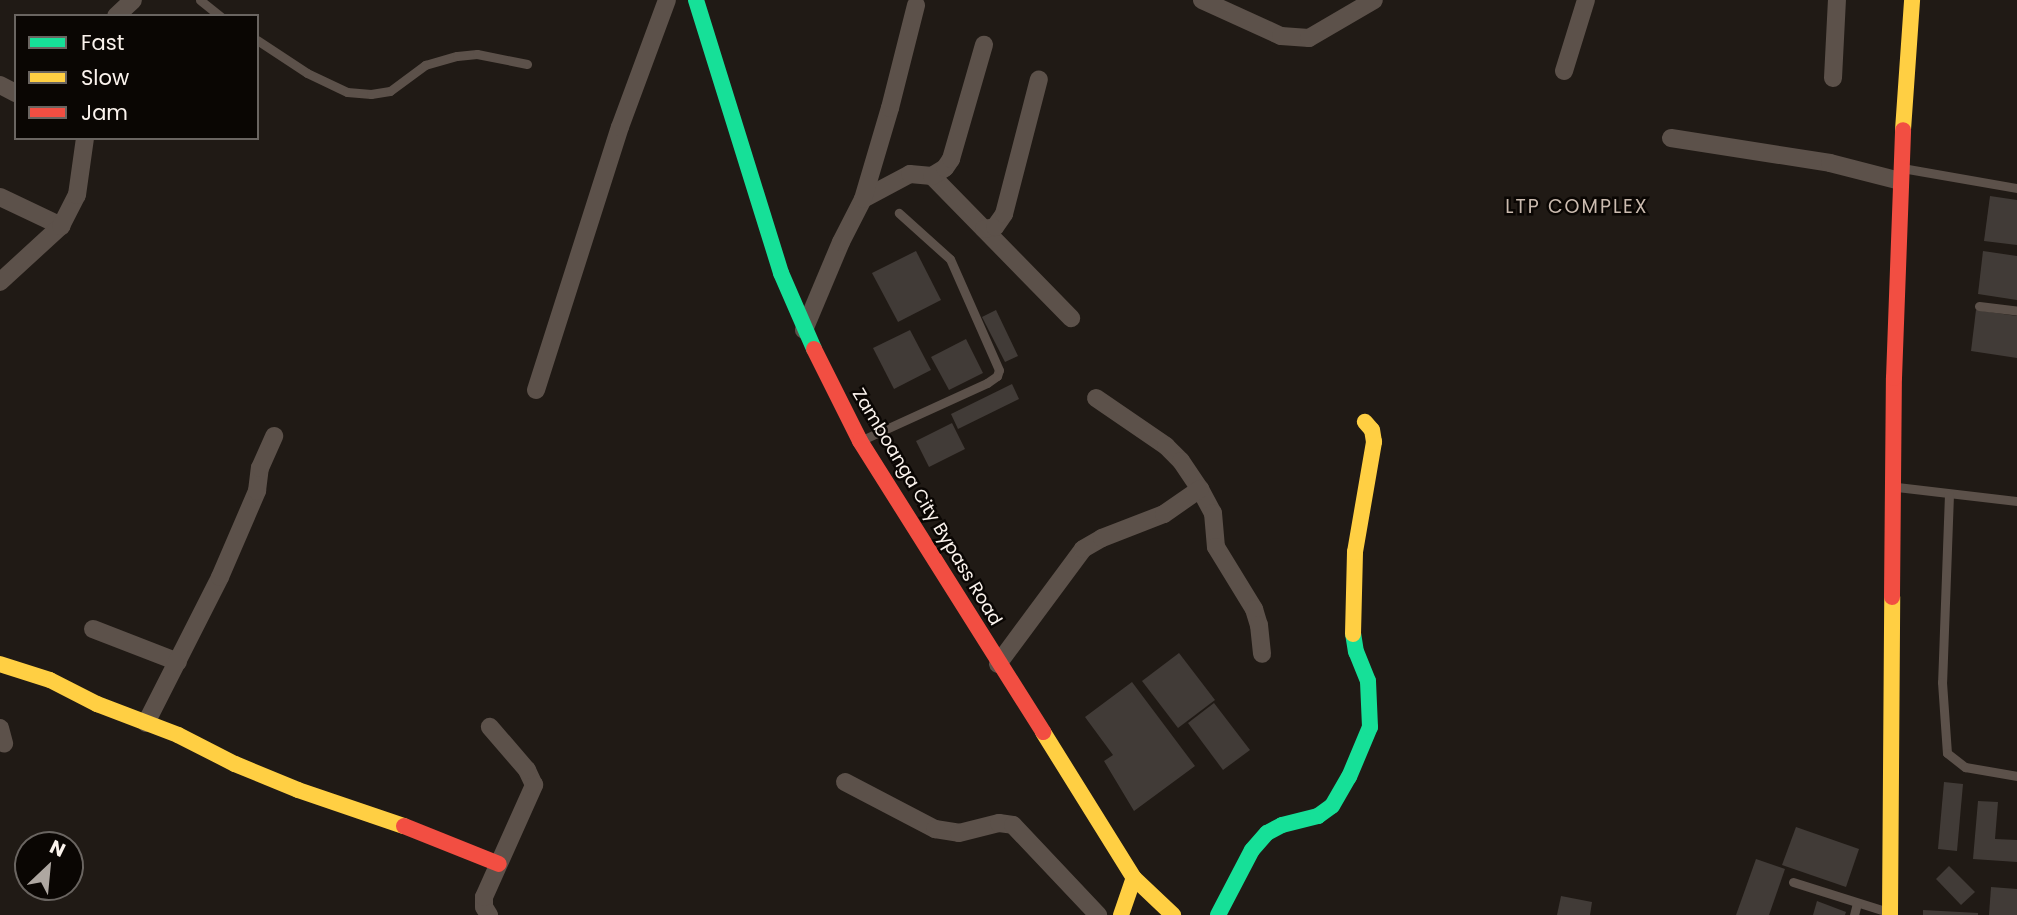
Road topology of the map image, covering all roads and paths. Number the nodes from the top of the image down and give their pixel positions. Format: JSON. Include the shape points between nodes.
{"nodes":[{"id":1,"x":134,"y":0,"type":"edge"},
{"id":2,"x":200,"y":0,"type":"edge"},
{"id":3,"x":667,"y":0,"type":"edge"},
{"id":4,"x":696,"y":0,"type":"edge"},
{"id":5,"x":1202,"y":0,"type":"edge"},
{"id":6,"x":1374,"y":0,"type":"edge"},
{"id":7,"x":1586,"y":0,"type":"edge"},
{"id":8,"x":1837,"y":0,"type":"edge"},
{"id":9,"x":1912,"y":0,"type":"edge"},
{"id":10,"x":916,"y":5,"type":"dead end"},
{"id":11,"x":118,"y":14,"type":"edge"},
{"id":12,"x":218,"y":14,"type":"edge"},
{"id":13,"x":259,"y":41,"type":"edge"},
{"id":14,"x":984,"y":45,"type":"dead end"},
{"id":15,"x":527,"y":64,"type":"dead end"},
{"id":16,"x":1564,"y":71,"type":"dead end"},
{"id":17,"x":1833,"y":78,"type":"dead end"},
{"id":18,"x":1039,"y":79,"type":"dead end"},
{"id":19,"x":1671,"y":138,"type":"dead end"},
{"id":20,"x":85,"y":140,"type":"edge"},
{"id":21,"x":1900,"y":174,"type":"junction"},
{"id":22,"x":932,"y":176,"type":"junction"},
{"id":23,"x":2017,"y":188,"type":"edge"},
{"id":24,"x":0,"y":197,"type":"edge"},
{"id":25,"x":863,"y":200,"type":"junction"},
{"id":26,"x":899,"y":213,"type":"dead end"},
{"id":27,"x":61,"y":226,"type":"junction"},
{"id":28,"x":984,"y":229,"type":"junction"},
{"id":29,"x":0,"y":282,"type":"edge"},
{"id":30,"x":1979,"y":306,"type":"dead end"},
{"id":31,"x":2017,"y":311,"type":"edge"},
{"id":32,"x":1071,"y":318,"type":"dead end"},
{"id":33,"x":804,"y":330,"type":"junction"},
{"id":34,"x":536,"y":390,"type":"dead end"},
{"id":35,"x":1096,"y":398,"type":"dead end"},
{"id":36,"x":1365,"y":422,"type":"dead end"},
{"id":37,"x":274,"y":436,"type":"dead end"},
{"id":38,"x":860,"y":440,"type":"junction"},
{"id":39,"x":1894,"y":487,"type":"junction"},
{"id":40,"x":1200,"y":489,"type":"junction"},
{"id":41,"x":1949,"y":494,"type":"junction"},
{"id":42,"x":2017,"y":501,"type":"edge"},
{"id":43,"x":93,"y":629,"type":"dead end"},
{"id":44,"x":1262,"y":654,"type":"dead end"},
{"id":45,"x":178,"y":662,"type":"junction"},
{"id":46,"x":0,"y":664,"type":"edge"},
{"id":47,"x":998,"y":664,"type":"junction"},
{"id":48,"x":146,"y":723,"type":"junction"},
{"id":49,"x":490,"y":727,"type":"dead end"},
{"id":50,"x":2017,"y":776,"type":"edge"},
{"id":51,"x":845,"y":782,"type":"dead end"},
{"id":52,"x":499,"y":864,"type":"junction"},
{"id":53,"x":1134,"y":878,"type":"junction"},
{"id":54,"x":1793,"y":882,"type":"dead end"},
{"id":55,"x":1857,"y":903,"type":"junction"},
{"id":56,"x":1890,"y":914,"type":"edge"},
{"id":57,"x":489,"y":915,"type":"edge"},
{"id":58,"x":1098,"y":915,"type":"edge"},
{"id":59,"x":1121,"y":915,"type":"edge"},
{"id":60,"x":1173,"y":915,"type":"edge"},
{"id":61,"x":1218,"y":915,"type":"edge"},
{"id":62,"x":1854,"y":915,"type":"edge"}],
"edges":[{"from":1,"to":11,"type":"street"},
{"from":2,"to":12,"type":"lane"},
{"from":3,"to":34,"type":"street","via":[[620,127]]},
{"from":4,"to":33,"type":"street","name":"Zamboanga City Bypass Road","via":[[781,273]]},
{"from":5,"to":6,"type":"street","via":[[1281,36],[1309,38]]},
{"from":7,"to":16,"type":"street"},
{"from":8,"to":17,"type":"street"},
{"from":9,"to":21,"type":"street"},
{"from":10,"to":25,"type":"street"},
{"from":13,"to":15,"type":"lane","via":[[347,92],[390,90],[425,65],[457,56],[477,54]]},
{"from":14,"to":22,"type":"street","via":[[951,159]]},
{"from":18,"to":28,"type":"street","via":[[1004,214],[995,226]]},
{"from":19,"to":21,"type":"street"},
{"from":20,"to":27,"type":"street","via":[[77,195]]},
{"from":21,"to":23,"type":"lane"},
{"from":21,"to":39,"type":"street"},
{"from":22,"to":25,"type":"street","via":[[910,174]]},
{"from":22,"to":28,"type":"street"},
{"from":24,"to":27,"type":"street"},
{"from":25,"to":33,"type":"street"},
{"from":26,"to":38,"type":"lane","via":[[950,259],[999,370],[986,383]]},
{"from":27,"to":29,"type":"street"},
{"from":28,"to":32,"type":"street"},
{"from":30,"to":31,"type":"lane"},
{"from":33,"to":38,"type":"street","name":"Zamboanga City Bypass Road"},
{"from":35,"to":40,"type":"street","via":[[1158,439]]},
{"from":36,"to":61,"type":"street","via":[[1374,442],[1355,552],[1351,622],[1356,652],[1368,681],[1370,727],[1332,806],[1318,816],[1266,833]]},
{"from":37,"to":45,"type":"street","via":[[260,468],[257,491]]},
{"from":38,"to":47,"type":"street","name":"Zamboanga City Bypass Road"},
{"from":39,"to":41,"type":"lane"},
{"from":39,"to":56,"type":"street"},
{"from":40,"to":44,"type":"street","via":[[1213,513],[1216,547],[1254,609]]},
{"from":40,"to":47,"type":"street","via":[[1164,514],[1083,550]]},
{"from":41,"to":42,"type":"lane"},
{"from":41,"to":50,"type":"lane","via":[[1942,682],[1947,752],[1965,768]]},
{"from":43,"to":45,"type":"street"},
{"from":45,"to":48,"type":"street"},
{"from":46,"to":48,"type":"street","via":[[50,680]]},
{"from":47,"to":53,"type":"street","name":"Zamboanga City Bypass Road"},
{"from":48,"to":52,"type":"street","via":[[298,790],[425,833]]},
{"from":49,"to":52,"type":"street","via":[[534,785]]},
{"from":51,"to":58,"type":"street","via":[[935,829],[959,833],[999,823],[1013,825]]},
{"from":52,"to":57,"type":"street","via":[[484,897]]},
{"from":53,"to":59,"type":"street"},
{"from":53,"to":60,"type":"street","name":"Zamboanga City Bypass Road"},
{"from":54,"to":55,"type":"lane"},
{"from":55,"to":56,"type":"lane"},
{"from":55,"to":62,"type":"lane"}]}
